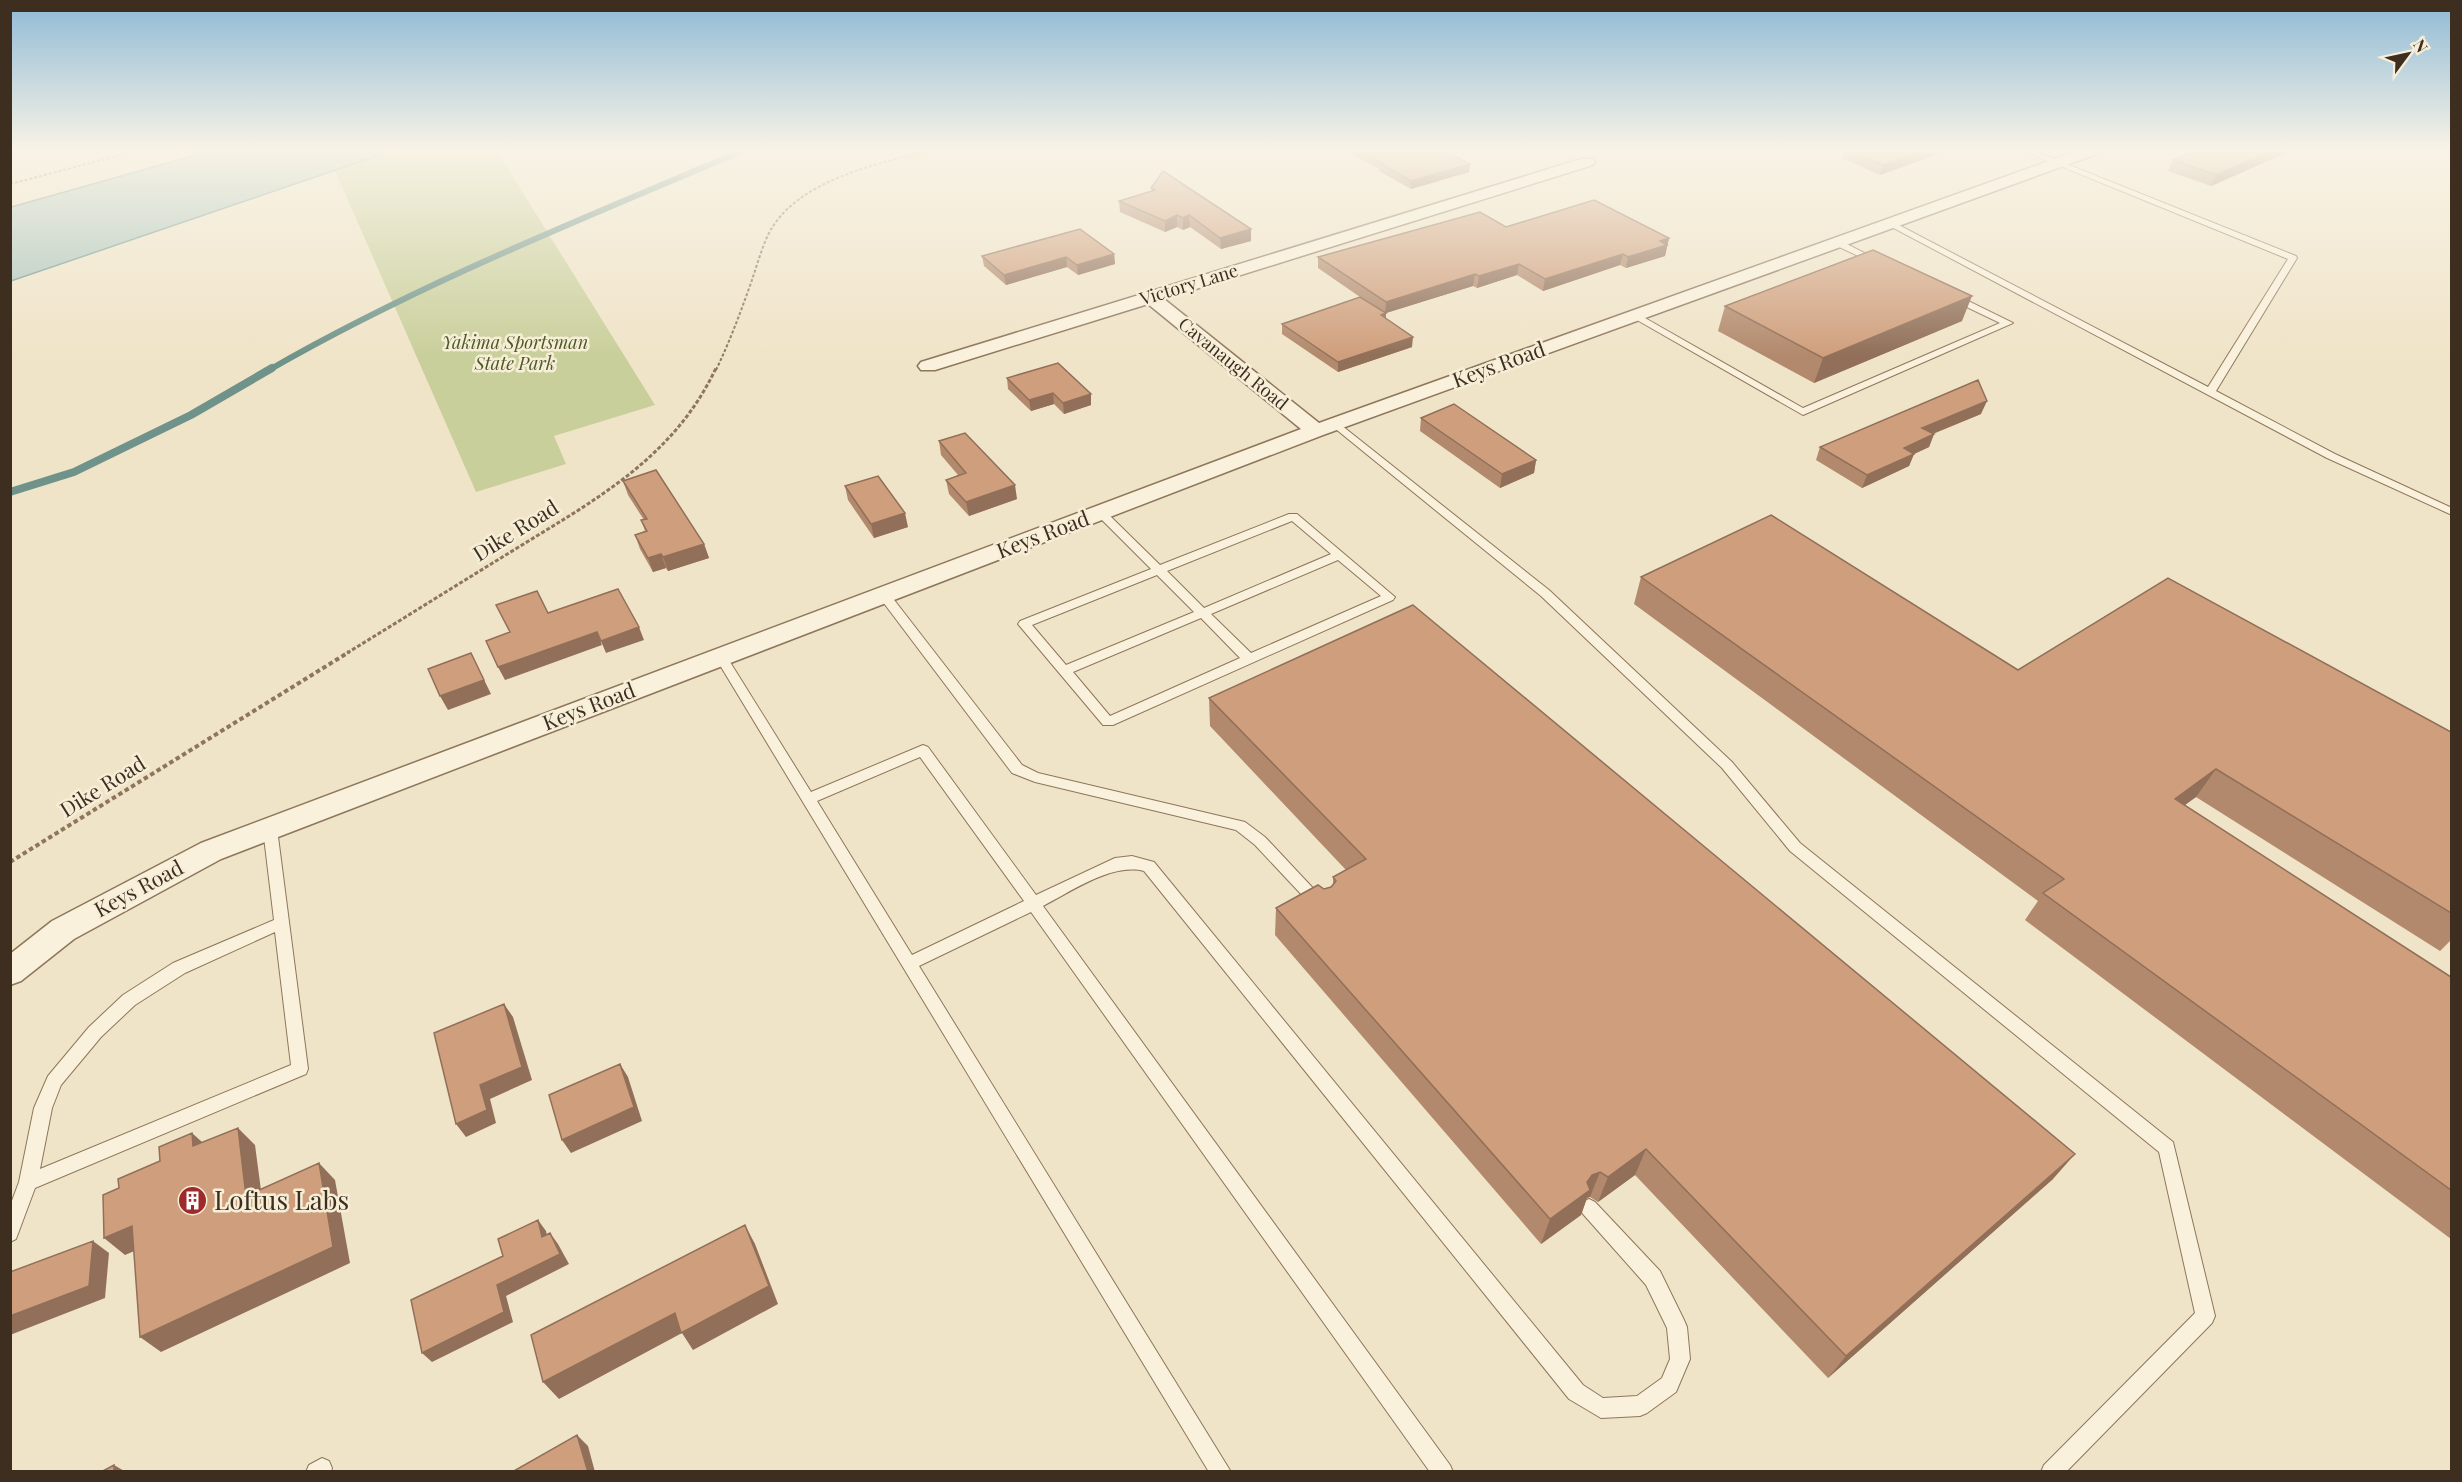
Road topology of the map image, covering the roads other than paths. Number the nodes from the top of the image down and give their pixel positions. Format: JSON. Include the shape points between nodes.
{"nodes":[{"id":1,"x":1409,"y":217,"type":"edge"},
{"id":2,"x":1909,"y":217,"type":"edge"},
{"id":3,"x":2193,"y":217,"type":"edge"},
{"id":4,"x":1890,"y":224,"type":"junction"},
{"id":5,"x":1838,"y":243,"type":"junction"},
{"id":6,"x":1891,"y":268,"type":"edge"},
{"id":7,"x":1944,"y":293,"type":"edge"},
{"id":8,"x":1151,"y":297,"type":"junction"},
{"id":9,"x":1635,"y":316,"type":"junction"},
{"id":10,"x":928,"y":366,"type":"dead end"},
{"id":11,"x":2210,"y":393,"type":"junction"},
{"id":12,"x":1326,"y":428,"type":"junction"},
{"id":13,"x":2451,"y":512,"type":"edge"},
{"id":14,"x":1101,"y":513,"type":"junction"},
{"id":15,"x":1340,"y":555,"type":"junction"},
{"id":16,"x":1159,"y":570,"type":"junction"},
{"id":17,"x":884,"y":595,"type":"junction"},
{"id":18,"x":1202,"y":613,"type":"junction"},
{"id":19,"x":721,"y":657,"type":"junction"},
{"id":20,"x":1249,"y":659,"type":"junction"},
{"id":21,"x":1064,"y":671,"type":"junction"},
{"id":22,"x":808,"y":800,"type":"junction"},
{"id":23,"x":270,"y":829,"type":"junction"},
{"id":24,"x":1033,"y":903,"type":"junction"},
{"id":25,"x":1323,"y":908,"type":"edge"},
{"id":26,"x":281,"y":923,"type":"junction"},
{"id":27,"x":909,"y":964,"type":"junction"},
{"id":28,"x":10,"y":972,"type":"edge"},
{"id":29,"x":28,"y":1182,"type":"junction"},
{"id":30,"x":1590,"y":1208,"type":"edge"},
{"id":31,"x":10,"y":1233,"type":"edge"},
{"id":32,"x":1221,"y":1472,"type":"edge"},
{"id":33,"x":1443,"y":1472,"type":"edge"},
{"id":34,"x":2051,"y":1472,"type":"edge"}],
"edges":[{"from":1,"to":8,"type":"street","name":"Victory Lane"},
{"from":2,"to":4,"type":"street","name":"Keys Road"},
{"from":3,"to":11,"type":"lane","via":[[2294,258]]},
{"from":4,"to":5,"type":"street","name":"Keys Road"},
{"from":4,"to":11,"type":"lane"},
{"from":5,"to":6,"type":"lane"},
{"from":5,"to":9,"type":"street","name":"Keys Road"},
{"from":7,"to":9,"type":"lane","via":[[2008,323],[1803,412]]},
{"from":8,"to":10,"type":"street","name":"Victory Lane"},
{"from":8,"to":12,"type":"street","name":"Cavanaugh Road"},
{"from":9,"to":12,"type":"street","name":"Keys Road"},
{"from":11,"to":13,"type":"lane"},
{"from":12,"to":14,"type":"street","name":"Keys Road"},
{"from":12,"to":34,"type":"lane","via":[[1545,594],[1727,765],[1795,847],[2167,1148],[2205,1316]]},
{"from":14,"to":16,"type":"lane"},
{"from":14,"to":17,"type":"street","name":"Keys Road"},
{"from":15,"to":16,"type":"lane","via":[[1293,516]]},
{"from":15,"to":18,"type":"lane"},
{"from":15,"to":20,"type":"lane","via":[[1389,597]]},
{"from":16,"to":18,"type":"lane"},
{"from":16,"to":21,"type":"lane","via":[[1024,624]]},
{"from":17,"to":19,"type":"street","name":"Keys Road"},
{"from":17,"to":25,"type":"lane","via":[[1017,769],[1035,777],[1240,826],[1260,841]]},
{"from":18,"to":20,"type":"lane"},
{"from":18,"to":21,"type":"lane"},
{"from":19,"to":22,"type":"lane"},
{"from":19,"to":23,"type":"street","name":"Keys Road"},
{"from":20,"to":21,"type":"lane","via":[[1108,722]]},
{"from":22,"to":24,"type":"lane","via":[[923,750]]},
{"from":22,"to":27,"type":"lane"},
{"from":23,"to":26,"type":"lane"},
{"from":23,"to":28,"type":"street","name":"Keys Road","via":[[210,851],[63,930]]},
{"from":24,"to":27,"type":"lane"},
{"from":24,"to":30,"type":"lane","via":[[1115,864],[1149,866],[1576,1392],[1600,1408],[1640,1406],[1669,1385],[1680,1359],[1677,1328],[1653,1278]]},
{"from":24,"to":33,"type":"lane"},
{"from":26,"to":29,"type":"lane","via":[[179,968],[129,1000],[95,1032],[54,1082],[43,1108]]},
{"from":26,"to":29,"type":"lane","via":[[300,1070]]},
{"from":27,"to":32,"type":"lane"},
{"from":29,"to":31,"type":"lane"}]}
